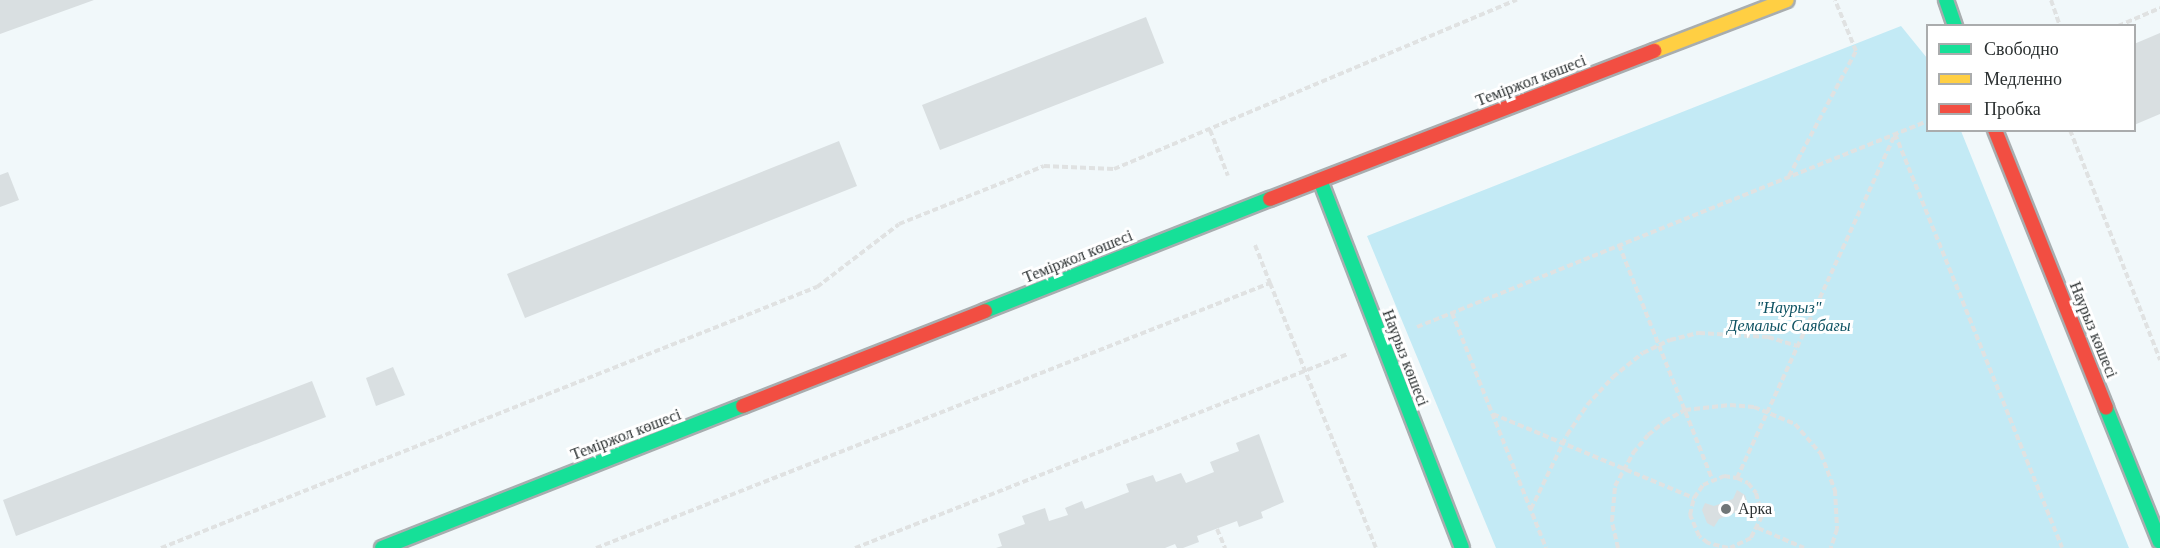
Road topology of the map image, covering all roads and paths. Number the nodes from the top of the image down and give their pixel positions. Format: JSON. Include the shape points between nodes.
{"nodes":[{"id":1,"x":1517,"y":0,"type":"edge"},
{"id":2,"x":1787,"y":0,"type":"edge"},
{"id":3,"x":1835,"y":0,"type":"edge"},
{"id":4,"x":1946,"y":0,"type":"edge"},
{"id":5,"x":2050,"y":0,"type":"edge"},
{"id":6,"x":2160,"y":9,"type":"edge"},
{"id":7,"x":1955,"y":24,"type":"edge"},
{"id":8,"x":2059,"y":24,"type":"edge"},
{"id":9,"x":2123,"y":24,"type":"edge"},
{"id":10,"x":1996,"y":132,"type":"edge"},
{"id":11,"x":2071,"y":132,"type":"edge"},
{"id":12,"x":1789,"y":177,"type":"dead end"},
{"id":13,"x":1320,"y":180,"type":"junction"},
{"id":14,"x":1619,"y":245,"type":"dead end"},
{"id":15,"x":1452,"y":313,"type":"dead end"},
{"id":16,"x":1659,"y":345,"type":"junction"},
{"id":17,"x":1798,"y":346,"type":"junction"},
{"id":18,"x":2160,"y":360,"type":"edge"},
{"id":19,"x":1685,"y":410,"type":"junction"},
{"id":20,"x":1768,"y":411,"type":"junction"},
{"id":21,"x":1492,"y":414,"type":"junction"},
{"id":22,"x":1563,"y":444,"type":"junction"},
{"id":23,"x":1624,"y":469,"type":"junction"},
{"id":24,"x":1737,"y":478,"type":"junction"},
{"id":25,"x":1713,"y":479,"type":"junction"},
{"id":26,"x":1694,"y":498,"type":"junction"},
{"id":27,"x":1531,"y":509,"type":"junction"},
{"id":28,"x":1758,"y":528,"type":"junction"},
{"id":29,"x":1217,"y":529,"type":"dead end"},
{"id":30,"x":2160,"y":542,"type":"edge"},
{"id":31,"x":1741,"y":546,"type":"edge"},
{"id":32,"x":1713,"y":547,"type":"edge"},
{"id":33,"x":161,"y":548,"type":"edge"},
{"id":34,"x":382,"y":548,"type":"edge"},
{"id":35,"x":596,"y":548,"type":"edge"},
{"id":36,"x":1225,"y":548,"type":"edge"},
{"id":37,"x":1376,"y":548,"type":"edge"},
{"id":38,"x":1462,"y":548,"type":"edge"},
{"id":39,"x":1546,"y":548,"type":"edge"},
{"id":40,"x":1618,"y":548,"type":"edge"},
{"id":41,"x":1729,"y":548,"type":"edge"},
{"id":42,"x":1804,"y":548,"type":"edge"},
{"id":43,"x":1831,"y":548,"type":"edge"},
{"id":44,"x":2062,"y":548,"type":"edge"}],
"edges":[{"from":1,"to":33,"type":"path","via":[[1114,170],[1044,166],[899,224],[817,287]]},
{"from":2,"to":13,"type":"street","name":"Теміржол көшесі"},
{"from":3,"to":12,"type":"path","via":[[1856,51]]},
{"from":4,"to":7,"type":"street"},
{"from":5,"to":8,"type":"path"},
{"from":6,"to":9,"type":"path"},
{"from":10,"to":30,"type":"street","name":"Наурыз көшесі"},
{"from":11,"to":18,"type":"path"},
{"from":13,"to":34,"type":"street","name":"Теміржол көшесі"},
{"from":13,"to":38,"type":"street","name":"Наурыз көшесі"},
{"from":14,"to":16,"type":"path"},
{"from":15,"to":21,"type":"path"},
{"from":16,"to":17,"type":"path","via":[[1700,333],[1738,333]]},
{"from":16,"to":19,"type":"path"},
{"from":16,"to":22,"type":"path","via":[[1613,377],[1587,405]]},
{"from":17,"to":20,"type":"path"},
{"from":17,"to":44,"type":"path","via":[[1895,134]]},
{"from":19,"to":20,"type":"path","via":[[1730,405]]},
{"from":19,"to":23,"type":"path","via":[[1648,435]]},
{"from":19,"to":25,"type":"path"},
{"from":20,"to":24,"type":"path"},
{"from":20,"to":43,"type":"path","via":[[1795,424],[1821,454],[1835,490],[1837,529]]},
{"from":21,"to":22,"type":"path"},
{"from":21,"to":27,"type":"path"},
{"from":22,"to":23,"type":"path"},
{"from":22,"to":27,"type":"path"},
{"from":23,"to":26,"type":"path"},
{"from":23,"to":40,"type":"path","via":[[1615,486],[1612,521]]},
{"from":24,"to":25,"type":"path"},
{"from":24,"to":28,"type":"path","via":[[1748,483],[1759,498],[1762,516]]},
{"from":25,"to":26,"type":"path"},
{"from":26,"to":32,"type":"path","via":[[1690,515],[1693,526]]},
{"from":27,"to":39,"type":"path"},
{"from":28,"to":31,"type":"path"},
{"from":28,"to":42,"type":"path"},
{"from":29,"to":36,"type":"path"},
{"from":31,"to":41,"type":"path"},
{"from":32,"to":41,"type":"path"},
{"from":35,"to":37,"type":"path","via":[[1270,283]]}]}
